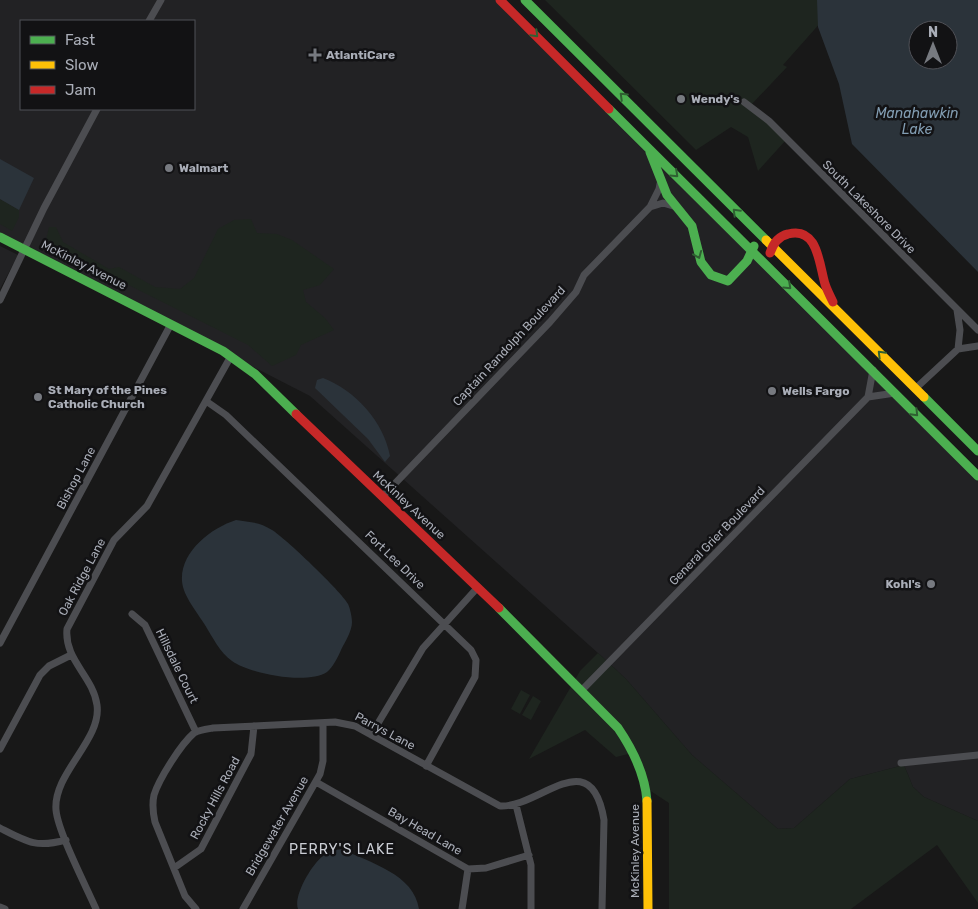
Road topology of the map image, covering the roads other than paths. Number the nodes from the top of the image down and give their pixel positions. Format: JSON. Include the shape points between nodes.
{"nodes":[{"id":1,"x":161,"y":0,"type":"edge"},
{"id":2,"x":500,"y":0,"type":"edge"},
{"id":3,"x":525,"y":0,"type":"edge"},
{"id":4,"x":150,"y":20,"type":"edge"},
{"id":5,"x":744,"y":102,"type":"dead end"},
{"id":6,"x":96,"y":110,"type":"edge"},
{"id":7,"x":649,"y":150,"type":"junction"},
{"id":8,"x":660,"y":181,"type":"junction"},
{"id":9,"x":650,"y":207,"type":"junction"},
{"id":10,"x":677,"y":207,"type":"junction"},
{"id":11,"x":754,"y":230,"type":"junction"},
{"id":12,"x":0,"y":237,"type":"edge"},
{"id":13,"x":772,"y":246,"type":"junction"},
{"id":14,"x":25,"y":250,"type":"junction"},
{"id":15,"x":752,"y":253,"type":"junction"},
{"id":16,"x":771,"y":271,"type":"junction"},
{"id":17,"x":0,"y":300,"type":"edge"},
{"id":18,"x":836,"y":309,"type":"junction"},
{"id":19,"x":957,"y":310,"type":"junction"},
{"id":20,"x":171,"y":324,"type":"junction"},
{"id":21,"x":978,"y":330,"type":"edge"},
{"id":22,"x":978,"y":346,"type":"edge"},
{"id":23,"x":958,"y":349,"type":"junction"},
{"id":24,"x":231,"y":356,"type":"junction"},
{"id":25,"x":873,"y":370,"type":"junction"},
{"id":26,"x":916,"y":389,"type":"junction"},
{"id":27,"x":895,"y":392,"type":"junction"},
{"id":28,"x":868,"y":397,"type":"junction"},
{"id":29,"x":206,"y":401,"type":"junction"},
{"id":30,"x":978,"y":451,"type":"edge"},
{"id":31,"x":978,"y":476,"type":"edge"},
{"id":32,"x":382,"y":497,"type":"junction"},
{"id":33,"x":478,"y":587,"type":"junction"},
{"id":34,"x":132,"y":614,"type":"dead end"},
{"id":35,"x":445,"y":624,"type":"junction"},
{"id":36,"x":0,"y":643,"type":"edge"},
{"id":37,"x":71,"y":655,"type":"junction"},
{"id":38,"x":582,"y":690,"type":"junction"},
{"id":39,"x":322,"y":722,"type":"junction"},
{"id":40,"x":254,"y":726,"type":"junction"},
{"id":41,"x":196,"y":732,"type":"junction"},
{"id":42,"x":371,"y":735,"type":"junction"},
{"id":43,"x":0,"y":749,"type":"edge"},
{"id":44,"x":978,"y":755,"type":"edge"},
{"id":45,"x":901,"y":763,"type":"dead end"},
{"id":46,"x":426,"y":766,"type":"junction"},
{"id":47,"x":316,"y":782,"type":"junction"},
{"id":48,"x":516,"y":805,"type":"junction"},
{"id":49,"x":0,"y":828,"type":"edge"},
{"id":50,"x":66,"y":840,"type":"junction"},
{"id":51,"x":529,"y":855,"type":"junction"},
{"id":52,"x":174,"y":868,"type":"junction"},
{"id":53,"x":468,"y":869,"type":"junction"},
{"id":54,"x":0,"y":907,"type":"edge"},
{"id":55,"x":4,"y":909,"type":"edge"},
{"id":56,"x":96,"y":909,"type":"edge"},
{"id":57,"x":196,"y":909,"type":"edge"},
{"id":58,"x":243,"y":909,"type":"edge"},
{"id":59,"x":462,"y":909,"type":"edge"},
{"id":60,"x":531,"y":909,"type":"edge"},
{"id":61,"x":602,"y":909,"type":"edge"},
{"id":62,"x":648,"y":909,"type":"edge"}],
"edges":[{"from":1,"to":4,"type":"street"},
{"from":2,"to":7,"type":"main road","one_way":true},
{"from":11,"to":3,"type":"main road","one_way":true},
{"from":5,"to":19,"type":"street","name":"South Lakeshore Drive","via":[[769,121]]},
{"from":6,"to":14,"type":"street"},
{"from":7,"to":8,"type":"main road"},
{"from":7,"to":15,"type":"main road","one_way":true},
{"from":8,"to":9,"type":"street","name":"Captain Randolph Boulevard"},
{"from":8,"to":10,"type":"main road"},
{"from":9,"to":10,"type":"street","via":[[663,203]]},
{"from":9,"to":32,"type":"street","name":"Captain Randolph Boulevard","via":[[584,275],[576,292],[550,322]]},
{"from":10,"to":15,"type":"main road","one_way":true,"via":[[692,226],[696,253],[711,275],[728,281]]},
{"from":11,"to":13,"type":"main road"},
{"from":11,"to":15,"type":"main road"},
{"from":12,"to":14,"type":"main road","name":"McKinley Avenue"},
{"from":13,"to":16,"type":"main road","via":[[769,258]]},
{"from":13,"to":18,"type":"main road"},
{"from":13,"to":18,"type":"main road","via":[[789,233],[805,234],[812,240]]},
{"from":14,"to":17,"type":"street"},
{"from":14,"to":20,"type":"main road","name":"McKinley Avenue"},
{"from":15,"to":16,"type":"main road"},
{"from":16,"to":25,"type":"main road","one_way":true},
{"from":26,"to":18,"type":"main road","one_way":true},
{"from":19,"to":21,"type":"street","name":"South Lakeshore Drive"},
{"from":19,"to":23,"type":"street"},
{"from":20,"to":24,"type":"main road","name":"McKinley Avenue"},
{"from":20,"to":36,"type":"street","name":"Bishop Lane"},
{"from":22,"to":23,"type":"street"},
{"from":23,"to":26,"type":"street"},
{"from":24,"to":29,"type":"street","name":"Oak Ridge Lane"},
{"from":24,"to":32,"type":"main road","name":"McKinley Avenue","via":[[255,374]]},
{"from":25,"to":27,"type":"main road"},
{"from":25,"to":28,"type":"street"},
{"from":26,"to":30,"type":"main road"},
{"from":27,"to":28,"type":"street"},
{"from":27,"to":31,"type":"main road","one_way":true},
{"from":28,"to":38,"type":"street","name":"General Grier Boulevard"},
{"from":29,"to":35,"type":"street","name":"Fort Lee Drive","via":[[226,415]]},
{"from":29,"to":37,"type":"street","name":"Oak Ridge Lane","via":[[147,506],[114,540],[69,622],[67,643]]},
{"from":32,"to":33,"type":"main road","name":"McKinley Avenue"},
{"from":33,"to":35,"type":"street"},
{"from":33,"to":38,"type":"main road","name":"McKinley Avenue"},
{"from":34,"to":41,"type":"street","name":"Hillsdale Court","via":[[145,625]]},
{"from":35,"to":42,"type":"street","via":[[415,660]]},
{"from":35,"to":46,"type":"street","name":"Fort Lee Drive","via":[[471,650],[476,660],[476,677]]},
{"from":37,"to":43,"type":"street","via":[[49,666],[40,675]]},
{"from":37,"to":50,"type":"street","name":"Oak Ridge Lane","via":[[94,694],[97,706],[93,726],[57,798],[56,810]]},
{"from":38,"to":62,"type":"main road","name":"McKinley Avenue","via":[[625,737],[644,780],[649,824]]},
{"from":39,"to":40,"type":"street","name":"Parrys Lane"},
{"from":39,"to":42,"type":"street","name":"Parrys Lane","via":[[345,722]]},
{"from":39,"to":47,"type":"street","name":"Bridgewater Avenue","via":[[323,762]]},
{"from":40,"to":41,"type":"street","name":"Parrys Lane"},
{"from":40,"to":52,"type":"street","name":"Rocky Hills Road","via":[[251,754],[201,849]]},
{"from":41,"to":52,"type":"street","via":[[182,746],[154,795],[152,809],[155,822]]},
{"from":42,"to":46,"type":"street","name":"Parrys Lane"},
{"from":44,"to":45,"type":"street"},
{"from":46,"to":48,"type":"street","name":"Parrys Lane","via":[[500,806]]},
{"from":47,"to":53,"type":"street","name":"Bay Head Lane"},
{"from":47,"to":58,"type":"street","name":"Bridgewater Avenue"},
{"from":48,"to":51,"type":"street"},
{"from":48,"to":61,"type":"street","via":[[567,781],[583,782],[591,788],[602,807],[604,820]]},
{"from":49,"to":50,"type":"street","via":[[34,844],[47,845]]},
{"from":50,"to":56,"type":"street","name":"Oak Ridge Lane"},
{"from":51,"to":53,"type":"street","name":"Bay Head Lane","via":[[486,868]]},
{"from":51,"to":60,"type":"street"},
{"from":52,"to":57,"type":"street","via":[[185,896]]},
{"from":53,"to":59,"type":"street"},
{"from":54,"to":55,"type":"street"}]}
